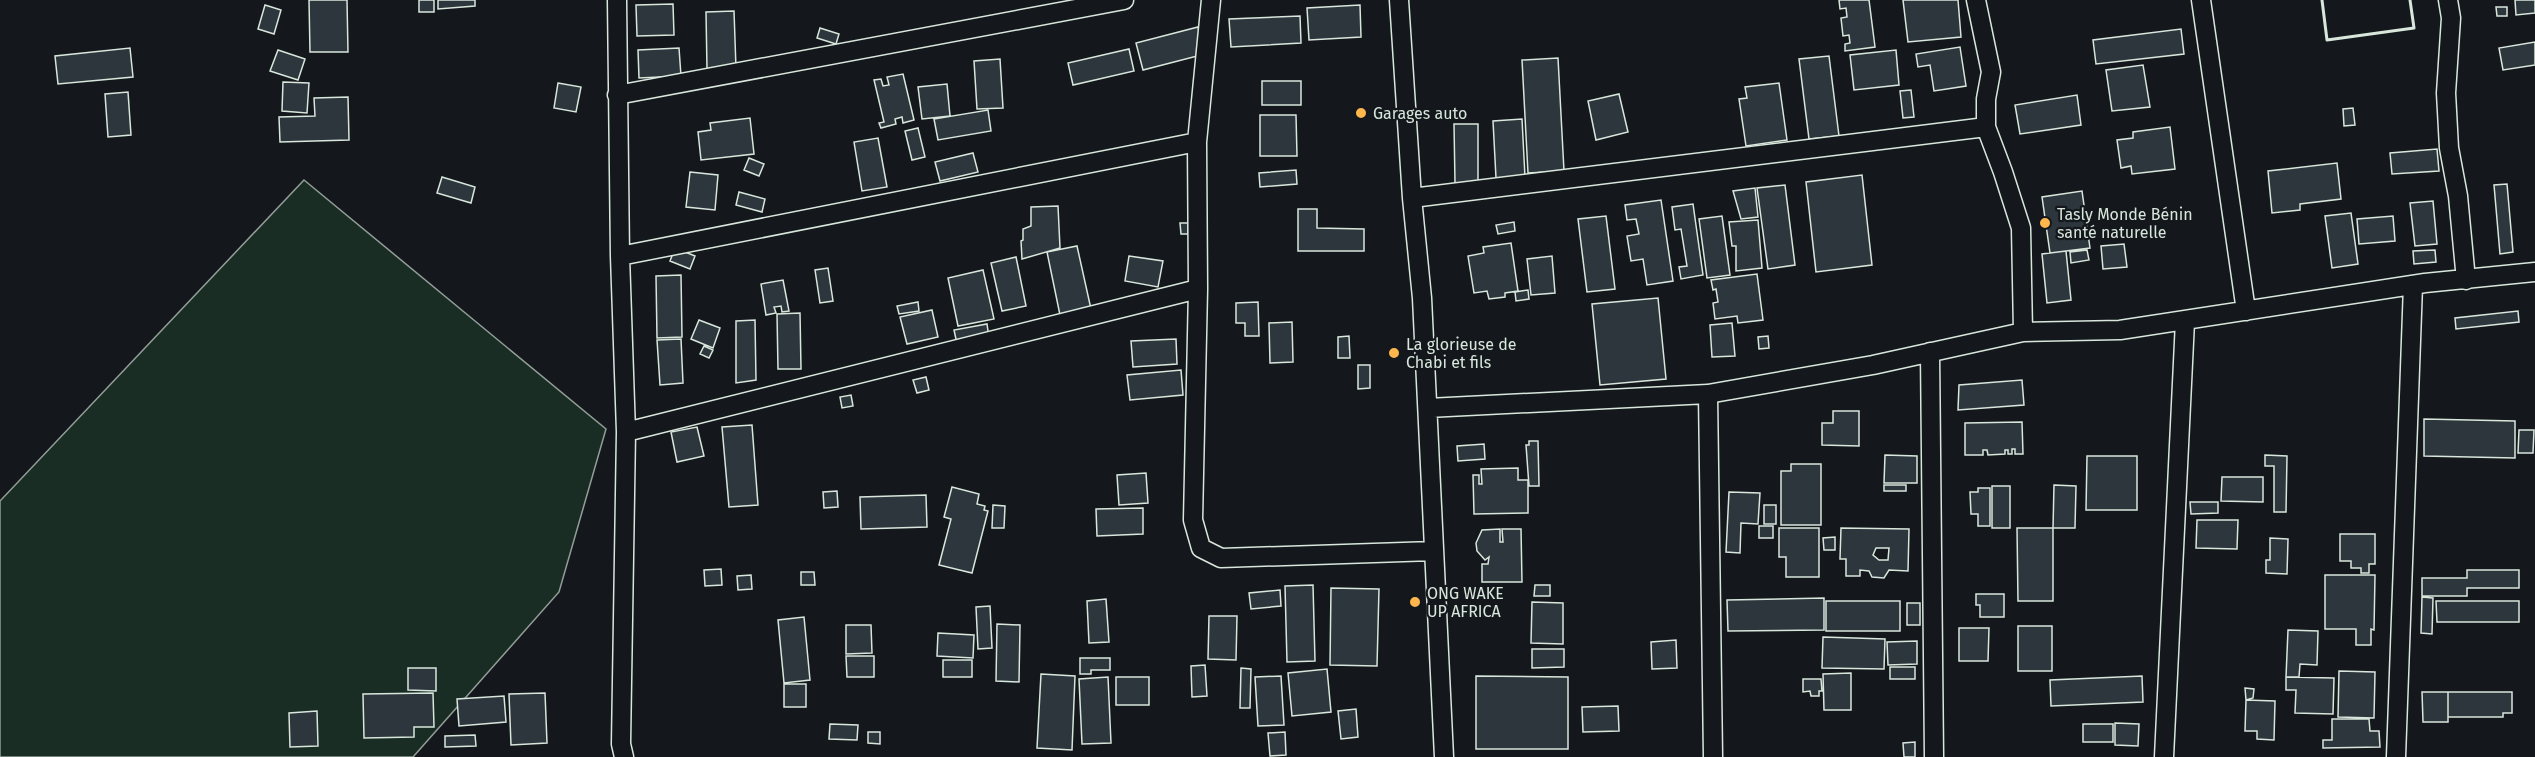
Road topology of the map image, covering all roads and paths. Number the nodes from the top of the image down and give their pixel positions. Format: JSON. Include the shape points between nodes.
{"nodes":[{"id":1,"x":617,"y":0,"type":"edge"},
{"id":2,"x":1124,"y":0,"type":"edge"},
{"id":3,"x":1211,"y":0,"type":"edge"},
{"id":4,"x":1399,"y":0,"type":"edge"},
{"id":5,"x":1976,"y":0,"type":"edge"},
{"id":6,"x":2201,"y":0,"type":"edge"},
{"id":7,"x":2448,"y":0,"type":"edge"},
{"id":8,"x":617,"y":95,"type":"junction"},
{"id":9,"x":1986,"y":127,"type":"junction"},
{"id":10,"x":1197,"y":142,"type":"junction"},
{"id":11,"x":1412,"y":198,"type":"junction"},
{"id":12,"x":620,"y":255,"type":"junction"},
{"id":13,"x":2535,"y":272,"type":"edge"},
{"id":14,"x":2466,"y":280,"type":"junction"},
{"id":15,"x":2413,"y":285,"type":"junction"},
{"id":16,"x":1198,"y":289,"type":"junction"},
{"id":17,"x":2246,"y":311,"type":"junction"},
{"id":18,"x":2185,"y":321,"type":"junction"},
{"id":19,"x":2024,"y":332,"type":"junction"},
{"id":20,"x":1930,"y":352,"type":"junction"},
{"id":21,"x":1708,"y":394,"type":"junction"},
{"id":22,"x":1428,"y":408,"type":"junction"},
{"id":23,"x":626,"y":432,"type":"junction"},
{"id":24,"x":1433,"y":551,"type":"junction"},
{"id":25,"x":624,"y":757,"type":"edge"},
{"id":26,"x":1444,"y":757,"type":"edge"},
{"id":27,"x":1713,"y":757,"type":"edge"},
{"id":28,"x":1934,"y":757,"type":"edge"},
{"id":29,"x":2164,"y":757,"type":"edge"},
{"id":30,"x":2396,"y":757,"type":"edge"}],
"edges":[{"from":1,"to":8,"type":"street"},
{"from":2,"to":8,"type":"street"},
{"from":3,"to":10,"type":"street"},
{"from":4,"to":11,"type":"street"},
{"from":5,"to":9,"type":"street","via":[[1991,72]]},
{"from":6,"to":17,"type":"street"},
{"from":7,"to":14,"type":"street","via":[[2448,137]]},
{"from":8,"to":12,"type":"street"},
{"from":9,"to":11,"type":"street"},
{"from":9,"to":19,"type":"street","via":[[2021,228]]},
{"from":10,"to":12,"type":"street"},
{"from":10,"to":16,"type":"street"},
{"from":11,"to":22,"type":"street"},
{"from":12,"to":23,"type":"street"},
{"from":13,"to":14,"type":"street"},
{"from":14,"to":15,"type":"street"},
{"from":15,"to":17,"type":"street"},
{"from":15,"to":30,"type":"street"},
{"from":16,"to":23,"type":"street"},
{"from":16,"to":24,"type":"street","via":[[1193,519],[1201,548],[1221,558]]},
{"from":17,"to":18,"type":"street"},
{"from":18,"to":19,"type":"street","via":[[2120,330]]},
{"from":18,"to":29,"type":"street"},
{"from":19,"to":20,"type":"street"},
{"from":20,"to":21,"type":"street"},
{"from":20,"to":28,"type":"street"},
{"from":21,"to":22,"type":"street"},
{"from":21,"to":27,"type":"street"},
{"from":22,"to":24,"type":"street"},
{"from":23,"to":25,"type":"street","via":[[621,732]]},
{"from":24,"to":26,"type":"street"}]}
